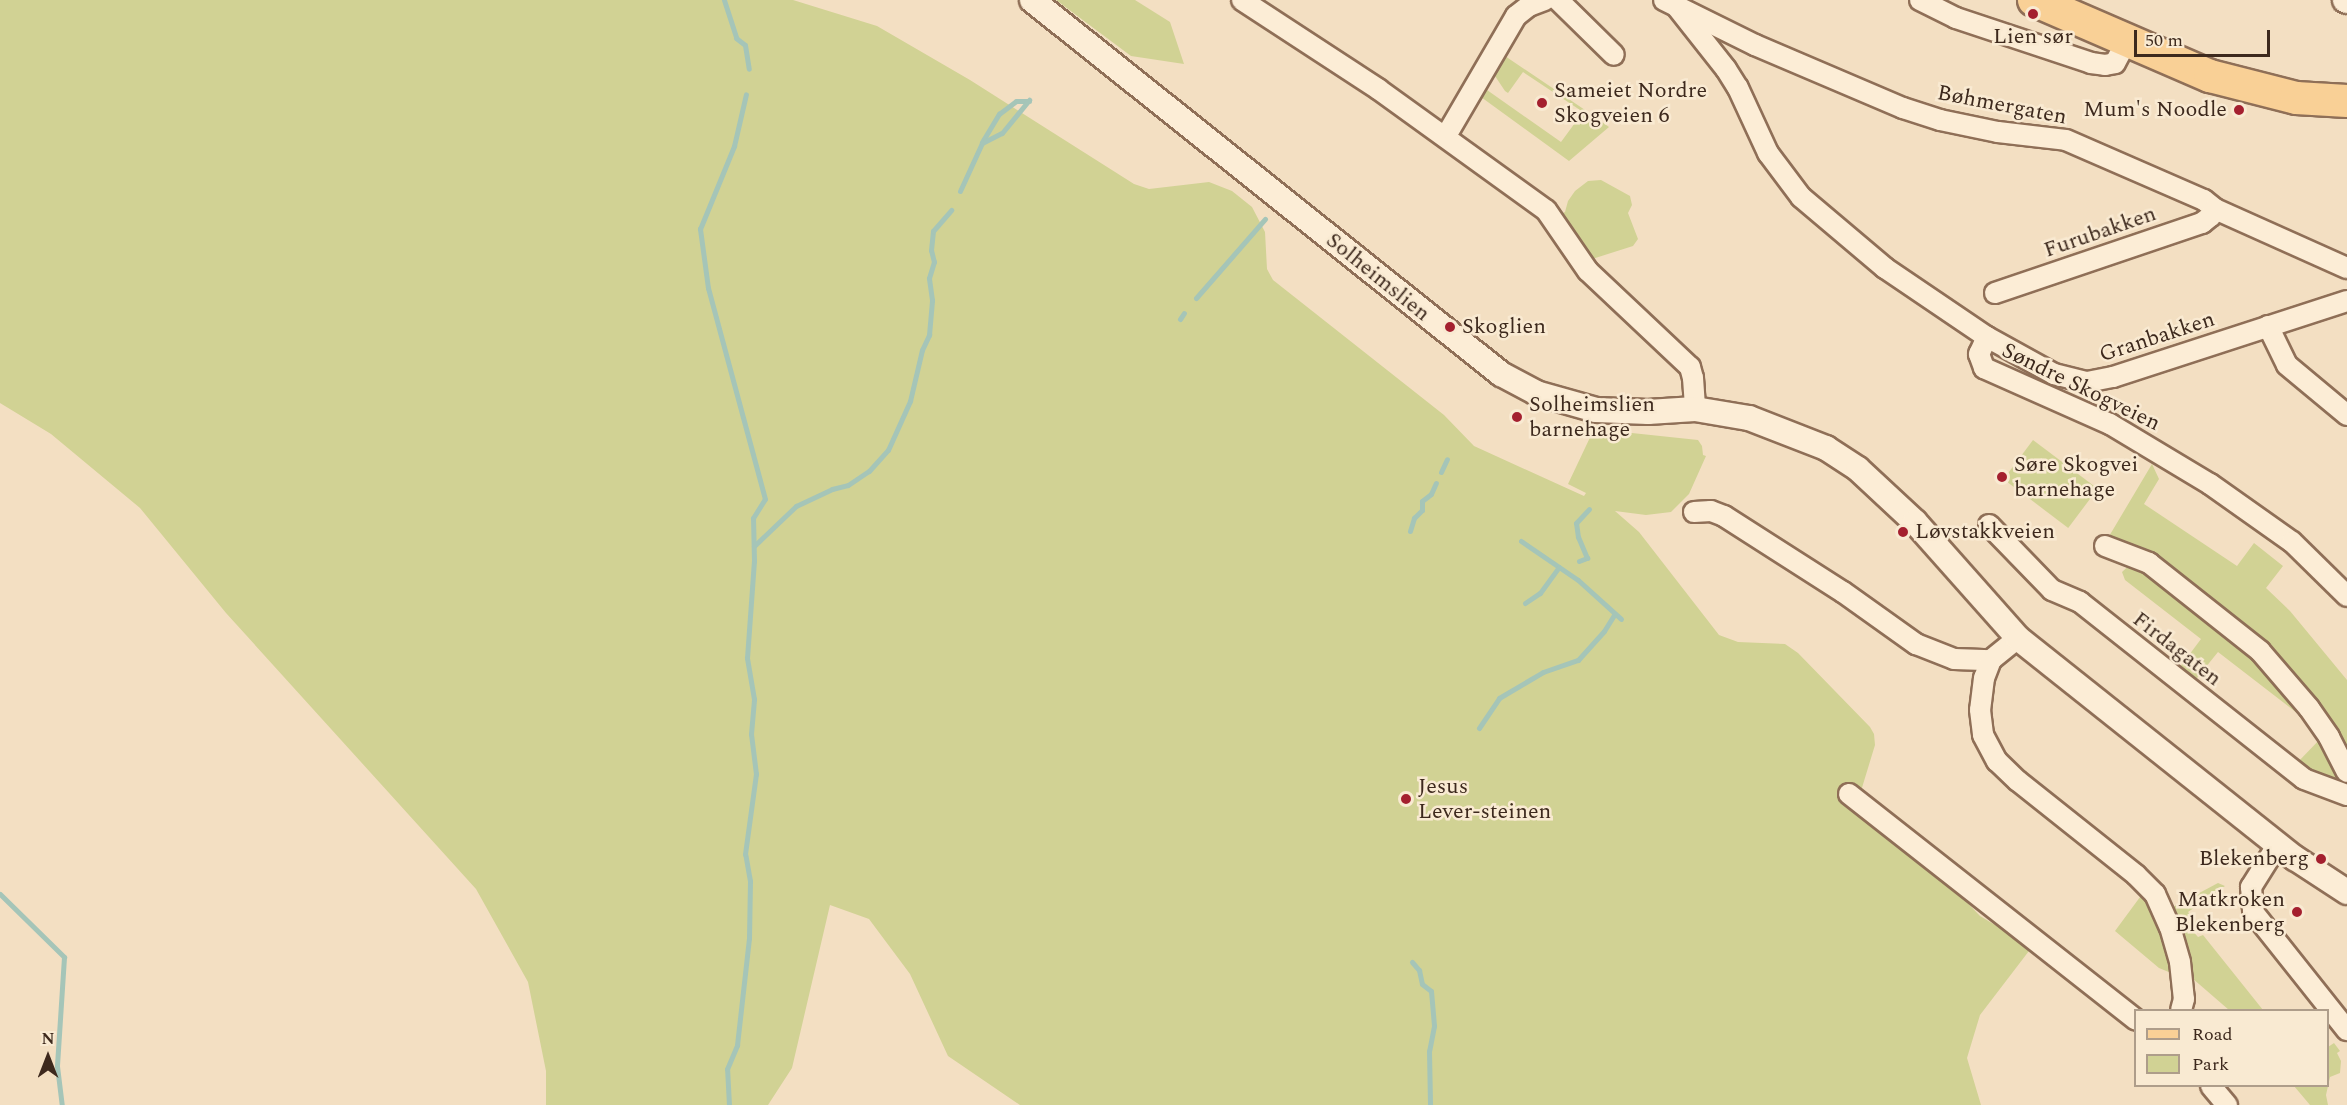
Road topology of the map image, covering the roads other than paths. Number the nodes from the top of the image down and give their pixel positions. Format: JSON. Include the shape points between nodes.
{"nodes":[{"id":1,"x":1032,"y":0,"type":"edge"},
{"id":2,"x":1242,"y":0,"type":"edge"},
{"id":3,"x":1545,"y":0,"type":"edge"},
{"id":4,"x":1558,"y":0,"type":"edge"},
{"id":5,"x":1920,"y":0,"type":"edge"},
{"id":6,"x":2034,"y":0,"type":"edge"},
{"id":7,"x":1670,"y":4,"type":"edge"},
{"id":8,"x":2127,"y":40,"type":"junction"},
{"id":9,"x":1614,"y":54,"type":"dead end"},
{"id":10,"x":2347,"y":101,"type":"edge"},
{"id":11,"x":1450,"y":129,"type":"dead end"},
{"id":12,"x":2215,"y":209,"type":"junction"},
{"id":13,"x":2347,"y":268,"type":"edge"},
{"id":14,"x":1995,"y":293,"type":"dead end"},
{"id":15,"x":2347,"y":301,"type":"edge"},
{"id":16,"x":2268,"y":326,"type":"junction"},
{"id":17,"x":1987,"y":337,"type":"junction"},
{"id":18,"x":1695,"y":409,"type":"junction"},
{"id":19,"x":2347,"y":415,"type":"edge"},
{"id":20,"x":1695,"y":512,"type":"dead end"},
{"id":21,"x":1989,"y":525,"type":"dead end"},
{"id":22,"x":2105,"y":546,"type":"dead end"},
{"id":23,"x":2347,"y":596,"type":"edge"},
{"id":24,"x":2018,"y":638,"type":"junction"},
{"id":25,"x":1991,"y":660,"type":"junction"},
{"id":26,"x":2347,"y":772,"type":"edge"},
{"id":27,"x":1849,"y":794,"type":"dead end"},
{"id":28,"x":2347,"y":795,"type":"edge"},
{"id":29,"x":2278,"y":844,"type":"junction"},
{"id":30,"x":2347,"y":892,"type":"edge"},
{"id":31,"x":2182,"y":1009,"type":"edge"},
{"id":32,"x":2134,"y":1018,"type":"edge"},
{"id":33,"x":2347,"y":1030,"type":"edge"},
{"id":34,"x":2212,"y":1087,"type":"edge"},
{"id":35,"x":2227,"y":1105,"type":"edge"}],
"edges":[{"from":1,"to":18,"type":"street","name":"Solheimslien","via":[[1501,374],[1536,393],[1596,410]]},
{"from":2,"to":18,"type":"street","via":[[1387,96],[1546,210],[1588,271],[1690,367]]},
{"from":3,"to":11,"type":"street","via":[[1516,16]]},
{"from":4,"to":9,"type":"street"},
{"from":5,"to":8,"type":"street","via":[[1956,18],[2091,63],[2115,63]]},
{"from":6,"to":8,"type":"main road"},
{"from":7,"to":12,"type":"street","name":"Bøhmergaten","via":[[1903,108],[1998,132],[2066,140],[2204,200]]},
{"from":7,"to":17,"type":"street","name":"Søndre Skogveien","via":[[1726,69],[1768,153],[1801,197],[1885,268]]},
{"from":8,"to":10,"type":"main road","via":[[2210,75],[2258,90],[2296,98]]},
{"from":12,"to":13,"type":"street","name":"Bøhmergaten"},
{"from":12,"to":14,"type":"street","name":"Furubakken","via":[[2202,223]]},
{"from":15,"to":16,"type":"street","name":"Granbakken"},
{"from":16,"to":17,"type":"street","name":"Granbakken","via":[[2087,382],[2054,374]]},
{"from":16,"to":19,"type":"street","via":[[2287,365]]},
{"from":17,"to":23,"type":"street","name":"Søndre Skogveien","via":[[1979,354],[1984,368],[2109,424],[2210,484],[2292,542]]},
{"from":18,"to":24,"type":"street","name":"Solheimslien","via":[[1749,418],[1787,430],[1858,469],[1915,522]]},
{"from":20,"to":25,"type":"street","via":[[1724,516],[1916,644],[1954,659]]},
{"from":21,"to":28,"type":"street","name":"Firdagaten","via":[[2052,590],[2080,602],[2304,779]]},
{"from":22,"to":26,"type":"street","via":[[2149,563],[2260,651],[2309,708]]},
{"from":24,"to":25,"type":"street"},
{"from":24,"to":29,"type":"street"},
{"from":25,"to":31,"type":"street","via":[[1980,692],[1980,710],[1983,735],[1997,761],[2155,894],[2180,962]]},
{"from":27,"to":32,"type":"street"},
{"from":29,"to":30,"type":"street"},
{"from":29,"to":33,"type":"street","via":[[2250,887],[2253,912]]},
{"from":34,"to":35,"type":"street"}]}
